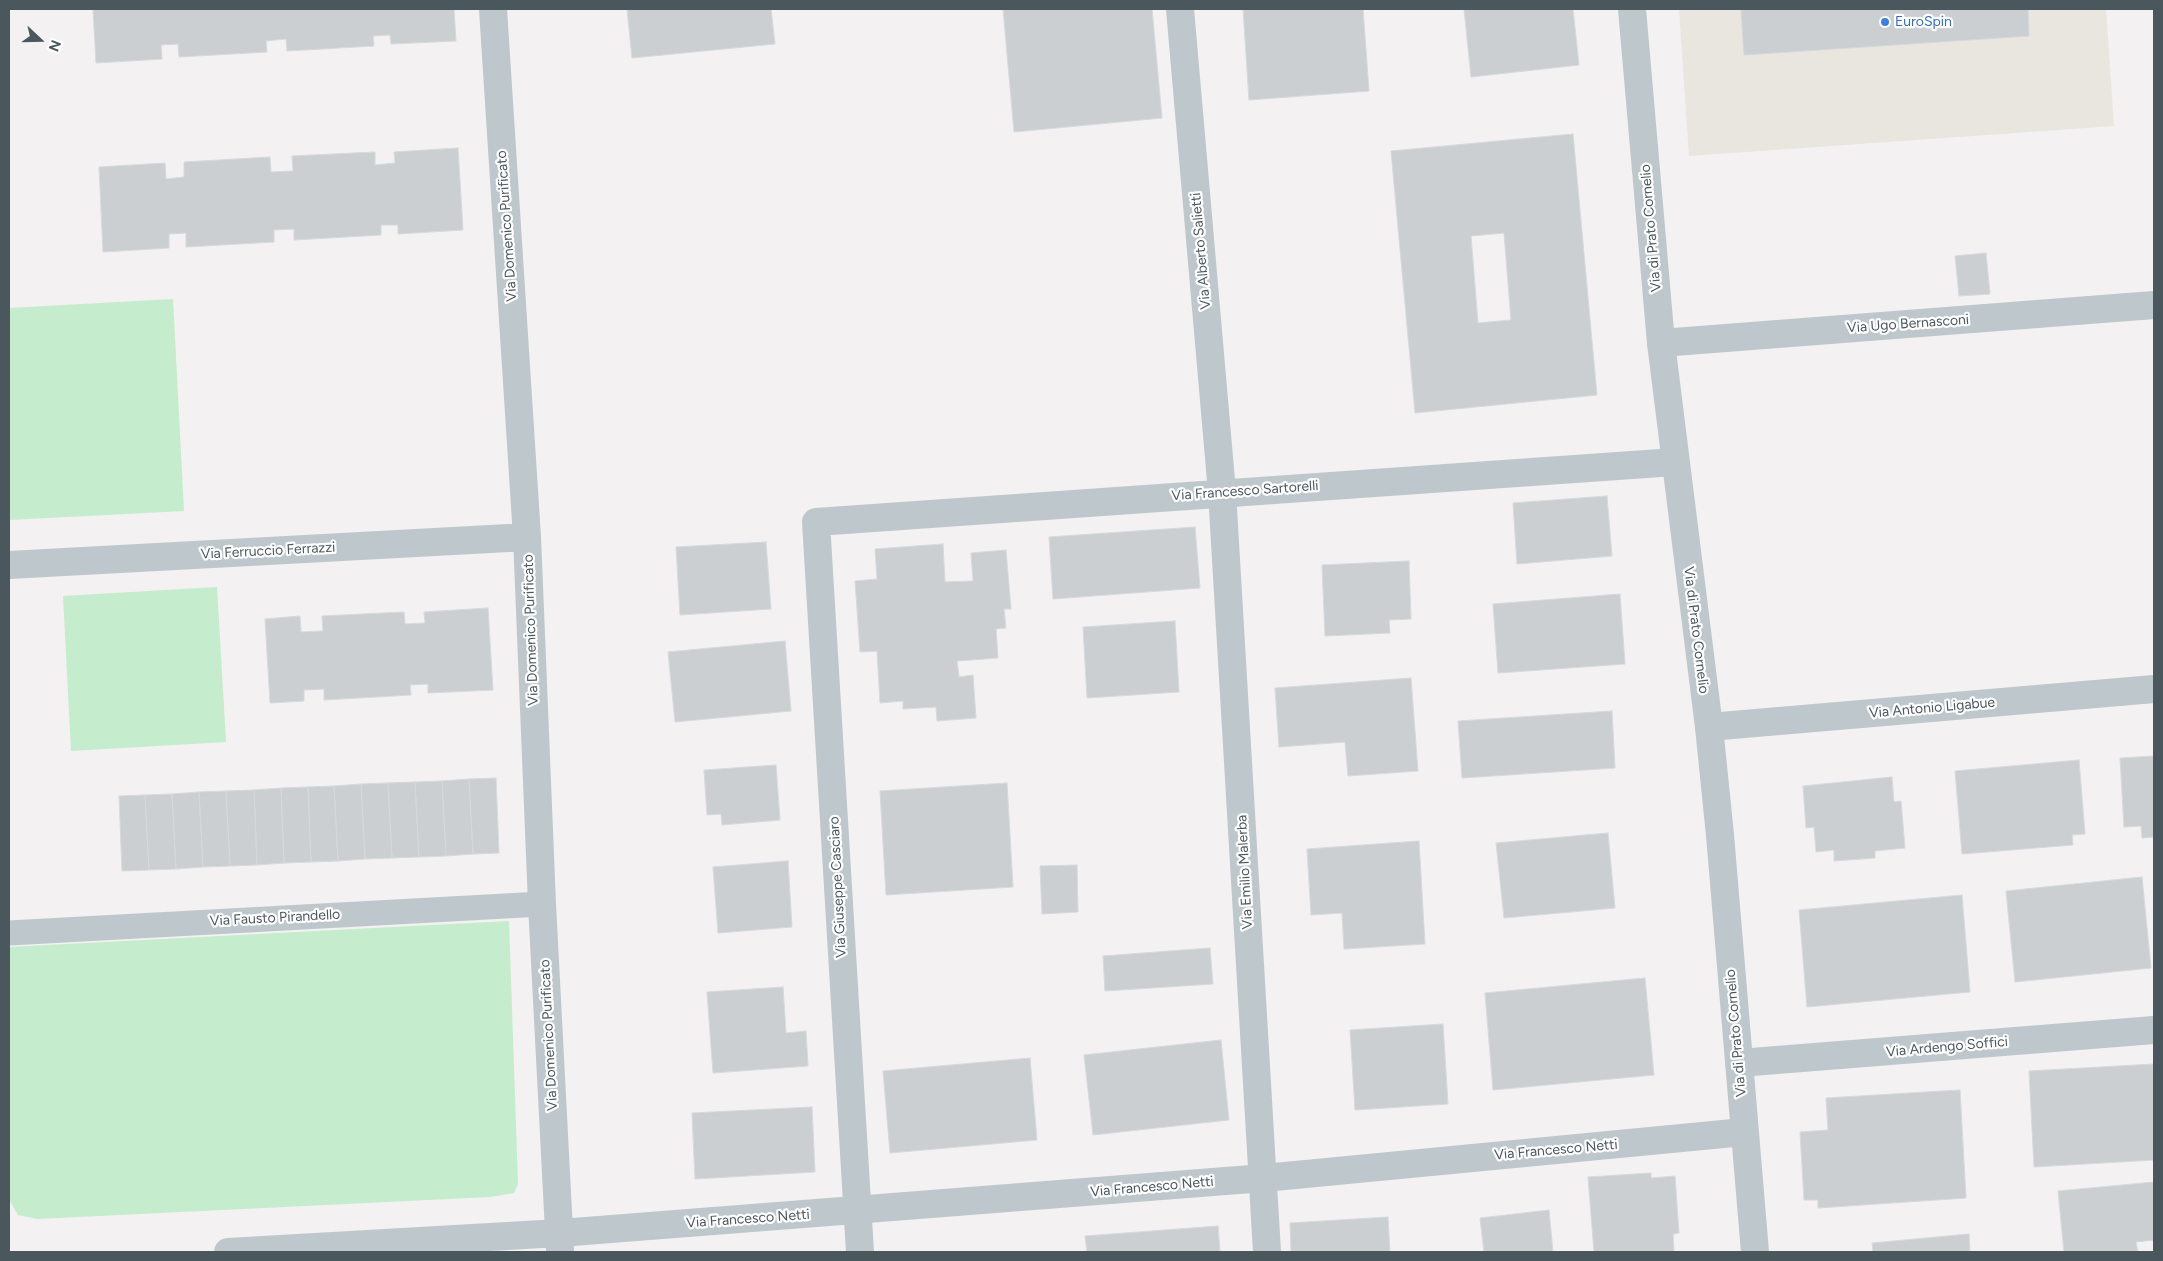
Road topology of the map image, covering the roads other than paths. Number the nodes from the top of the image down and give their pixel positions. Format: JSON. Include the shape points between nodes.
{"nodes":[{"id":1,"x":493,"y":9,"type":"edge"},
{"id":2,"x":1180,"y":9,"type":"edge"},
{"id":3,"x":1632,"y":9,"type":"edge"},
{"id":4,"x":2154,"y":305,"type":"edge"},
{"id":5,"x":1661,"y":343,"type":"junction"},
{"id":6,"x":1675,"y":462,"type":"junction"},
{"id":7,"x":1222,"y":492,"type":"junction"},
{"id":8,"x":816,"y":522,"type":"joint"},
{"id":9,"x":527,"y":536,"type":"junction"},
{"id":10,"x":9,"y":565,"type":"edge"},
{"id":11,"x":2154,"y":689,"type":"edge"},
{"id":12,"x":1709,"y":727,"type":"junction"},
{"id":13,"x":542,"y":904,"type":"junction"},
{"id":14,"x":9,"y":933,"type":"edge"},
{"id":15,"x":2154,"y":1030,"type":"edge"},
{"id":16,"x":1739,"y":1063,"type":"junction"},
{"id":17,"x":1744,"y":1132,"type":"junction"},
{"id":18,"x":1264,"y":1178,"type":"junction"},
{"id":19,"x":857,"y":1210,"type":"junction"},
{"id":20,"x":560,"y":1243,"type":"edge"},
{"id":21,"x":228,"y":1252,"type":"edge"},
{"id":22,"x":860,"y":1252,"type":"edge"},
{"id":23,"x":1267,"y":1252,"type":"edge"},
{"id":24,"x":1755,"y":1252,"type":"edge"}],
"edges":[{"from":1,"to":9,"type":"street","name":"Via Domenico Purificato"},
{"from":2,"to":7,"type":"street","name":"Via Alberto Salietti"},
{"from":3,"to":5,"type":"street","name":"Via di Prato Cornelio"},
{"from":4,"to":5,"type":"street","name":"Via Ugo Bernasconi"},
{"from":5,"to":6,"type":"street","name":"Via di Prato Cornelio"},
{"from":6,"to":7,"type":"street","name":"Via Francesco Sartorelli"},
{"from":6,"to":12,"type":"street","name":"Via di Prato Cornelio"},
{"from":7,"to":8,"type":"street","name":"Via Francesco Sartorelli"},
{"from":7,"to":18,"type":"street","name":"Via Emilio Malerba"},
{"from":8,"to":19,"type":"street","name":"Via Giuseppe Casciaro"},
{"from":9,"to":10,"type":"street","name":"Via Ferruccio Ferrazzi"},
{"from":9,"to":13,"type":"street","name":"Via Domenico Purificato"},
{"from":11,"to":12,"type":"street","name":"Via Antonio Ligabue"},
{"from":12,"to":16,"type":"street","name":"Via di Prato Cornelio"},
{"from":13,"to":14,"type":"street","name":"Via Fausto Pirandello"},
{"from":13,"to":20,"type":"street","name":"Via Domenico Purificato"},
{"from":15,"to":16,"type":"street","name":"Via Ardengo Soffici"},
{"from":16,"to":17,"type":"street","name":"Via di Prato Cornelio"},
{"from":17,"to":18,"type":"street","name":"Via Francesco Netti"},
{"from":17,"to":24,"type":"street","name":"Via di Prato Cornelio"},
{"from":18,"to":19,"type":"street","name":"Via Francesco Netti"},
{"from":18,"to":23,"type":"street","name":"Via Emilio Malerba"},
{"from":19,"to":20,"type":"street","name":"Via Francesco Netti"},
{"from":19,"to":22,"type":"street","name":"Via Giuseppe Casciaro"},
{"from":20,"to":21,"type":"street","name":"Via Francesco Netti"}]}
